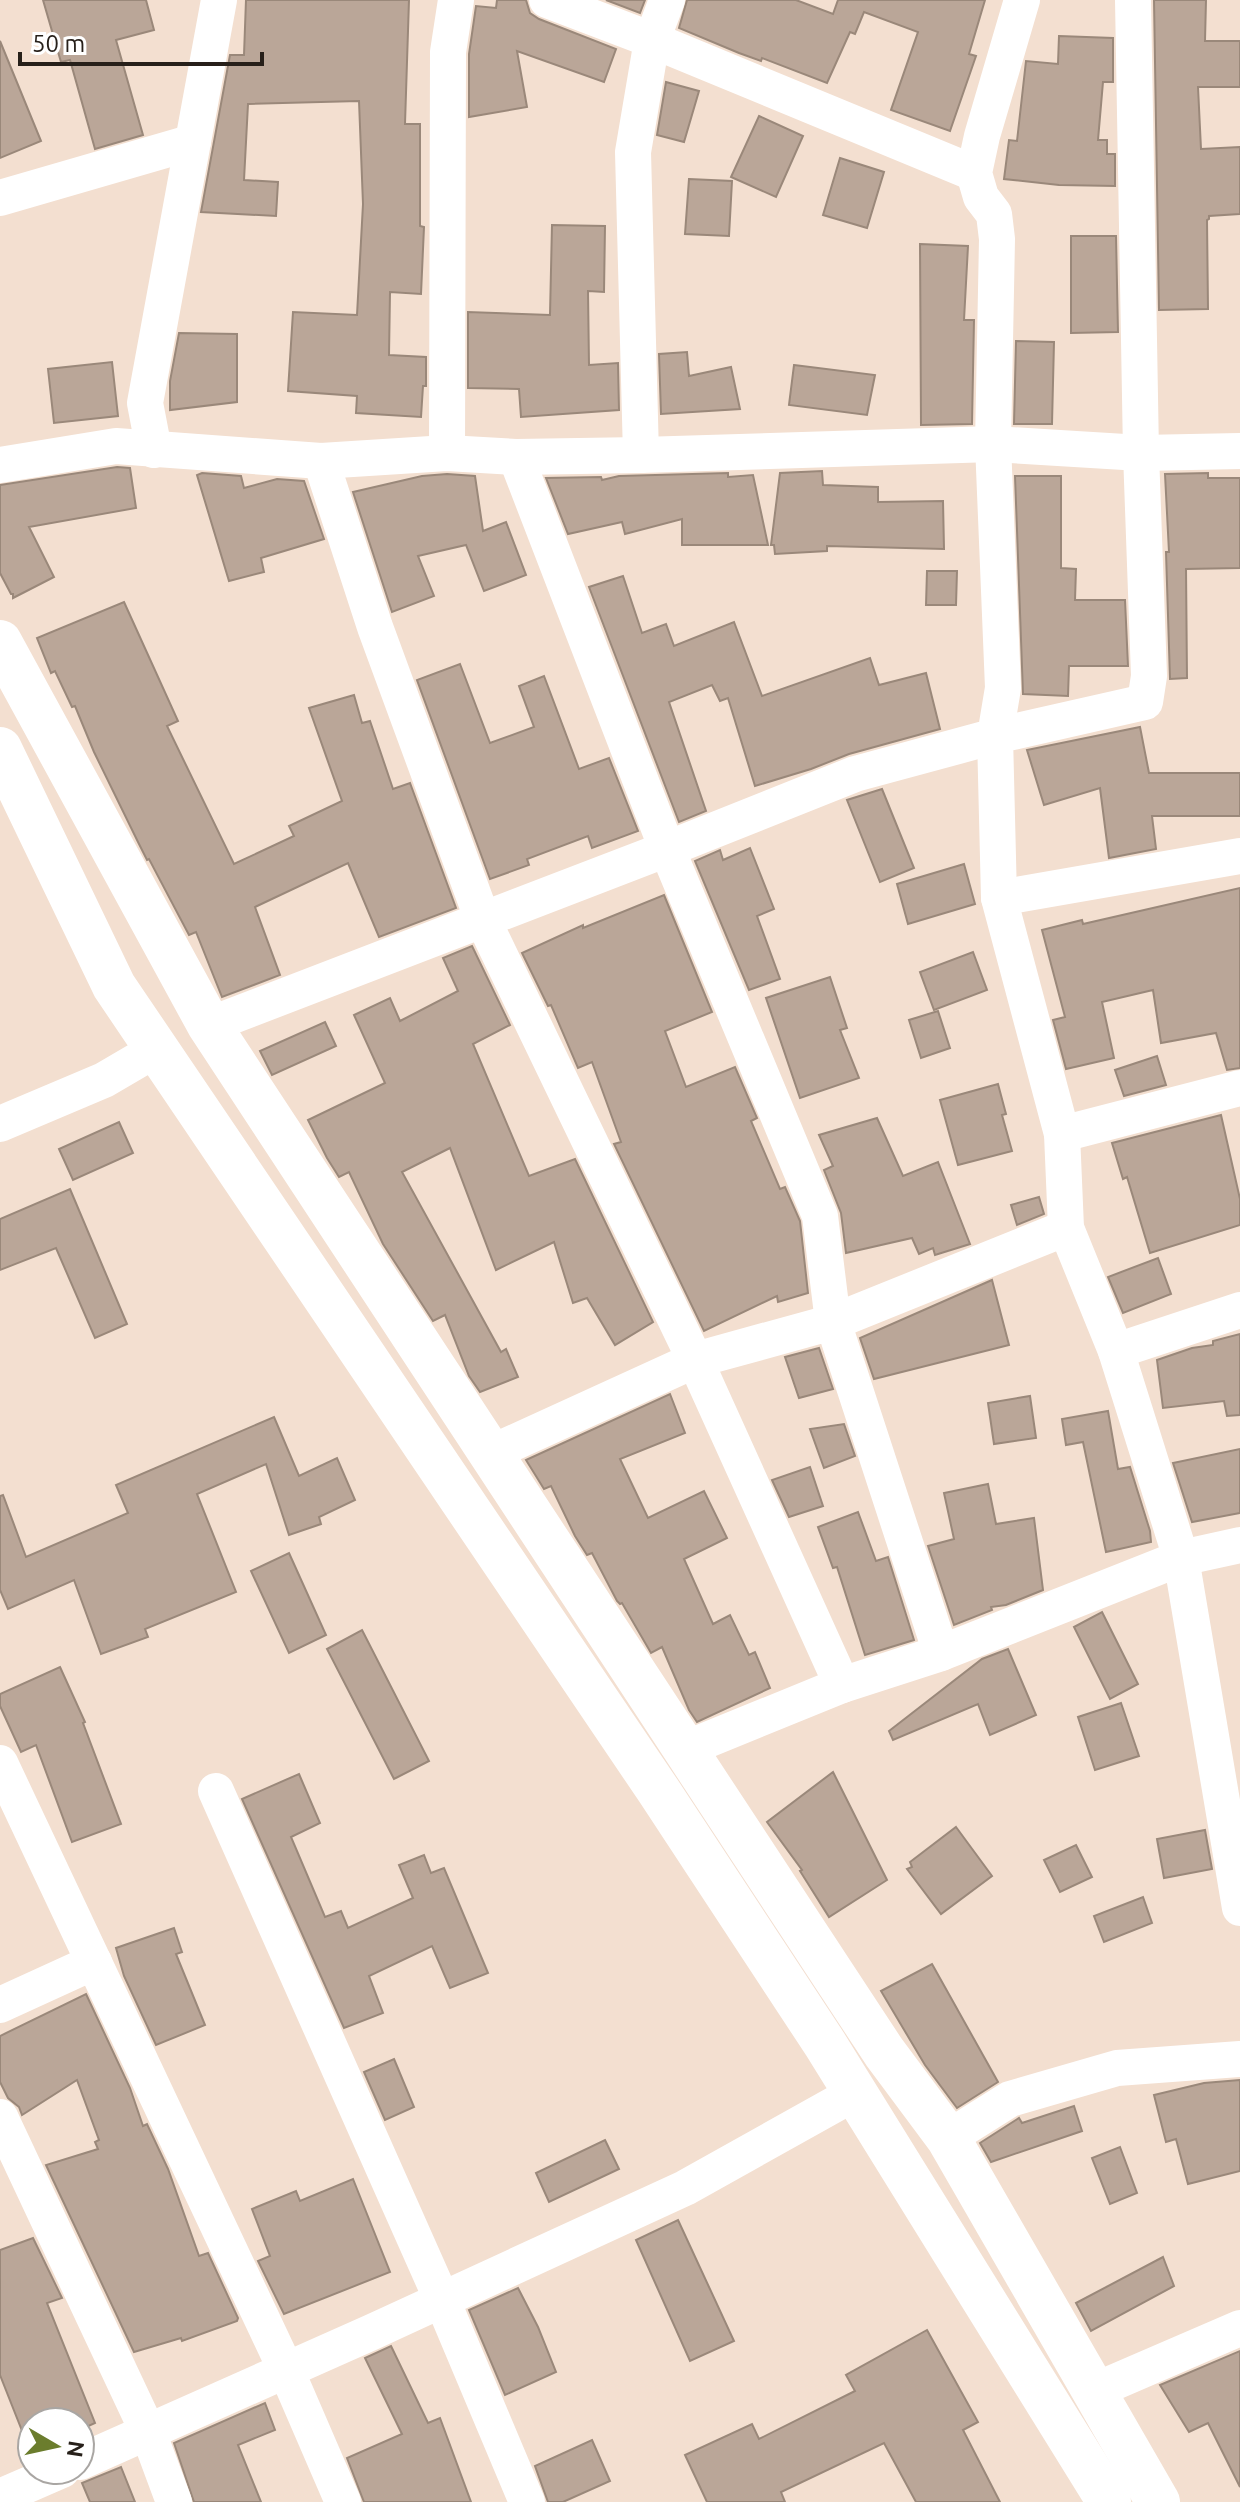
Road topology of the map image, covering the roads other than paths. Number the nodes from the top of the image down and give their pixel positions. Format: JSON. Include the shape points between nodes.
{"nodes":[{"id":1,"x":219,"y":0,"type":"edge"},
{"id":2,"x":456,"y":0,"type":"edge"},
{"id":3,"x":547,"y":0,"type":"edge"},
{"id":4,"x":667,"y":0,"type":"edge"},
{"id":5,"x":1022,"y":0,"type":"edge"},
{"id":6,"x":1133,"y":0,"type":"edge"},
{"id":7,"x":652,"y":40,"type":"junction"},
{"id":8,"x":193,"y":142,"type":"junction"},
{"id":9,"x":974,"y":173,"type":"junction"},
{"id":10,"x":0,"y":198,"type":"edge"},
{"id":11,"x":993,"y":444,"type":"junction"},
{"id":12,"x":154,"y":450,"type":"junction"},
{"id":13,"x":1240,"y":451,"type":"edge"},
{"id":14,"x":447,"y":453,"type":"junction"},
{"id":15,"x":1141,"y":453,"type":"junction"},
{"id":16,"x":641,"y":455,"type":"junction"},
{"id":17,"x":516,"y":457,"type":"junction"},
{"id":18,"x":321,"y":461,"type":"junction"},
{"id":19,"x":0,"y":465,"type":"edge"},
{"id":20,"x":0,"y":642,"type":"edge"},
{"id":21,"x":995,"y":736,"type":"junction"},
{"id":22,"x":0,"y":749,"type":"edge"},
{"id":23,"x":667,"y":849,"type":"junction"},
{"id":24,"x":1240,"y":856,"type":"edge"},
{"id":25,"x":999,"y":898,"type":"junction"},
{"id":26,"x":482,"y":918,"type":"junction"},
{"id":27,"x":209,"y":1025,"type":"junction"},
{"id":28,"x":157,"y":1049,"type":"junction"},
{"id":29,"x":1240,"y":1088,"type":"edge"},
{"id":30,"x":0,"y":1124,"type":"edge"},
{"id":31,"x":1062,"y":1134,"type":"junction"},
{"id":32,"x":1066,"y":1228,"type":"junction"},
{"id":33,"x":1240,"y":1310,"type":"edge"},
{"id":34,"x":833,"y":1322,"type":"junction"},
{"id":35,"x":1116,"y":1351,"type":"junction"},
{"id":36,"x":695,"y":1360,"type":"junction"},
{"id":37,"x":491,"y":1453,"type":"junction"},
{"id":38,"x":1240,"y":1545,"type":"edge"},
{"id":39,"x":1181,"y":1558,"type":"junction"},
{"id":40,"x":941,"y":1653,"type":"junction"},
{"id":41,"x":842,"y":1685,"type":"junction"},
{"id":42,"x":685,"y":1749,"type":"junction"},
{"id":43,"x":2,"y":1774,"type":"edge"},
{"id":44,"x":216,"y":1791,"type":"dead end"},
{"id":45,"x":1238,"y":1885,"type":"edge"},
{"id":46,"x":94,"y":1962,"type":"junction"},
{"id":47,"x":0,"y":2005,"type":"edge"},
{"id":48,"x":1240,"y":2059,"type":"edge"},
{"id":49,"x":855,"y":2093,"type":"junction"},
{"id":50,"x":0,"y":2117,"type":"edge"},
{"id":51,"x":948,"y":2138,"type":"junction"},
{"id":52,"x":442,"y":2300,"type":"junction"},
{"id":53,"x":1240,"y":2328,"type":"edge"},
{"id":54,"x":286,"y":2370,"type":"junction"},
{"id":55,"x":1094,"y":2391,"type":"junction"},
{"id":56,"x":148,"y":2432,"type":"junction"},
{"id":57,"x":96,"y":2455,"type":"edge"},
{"id":58,"x":25,"y":2486,"type":"edge"},
{"id":59,"x":0,"y":2497,"type":"edge"},
{"id":60,"x":174,"y":2502,"type":"edge"},
{"id":61,"x":343,"y":2502,"type":"edge"},
{"id":62,"x":527,"y":2502,"type":"edge"},
{"id":63,"x":1109,"y":2502,"type":"edge"},
{"id":64,"x":1158,"y":2502,"type":"edge"}],
"edges":[{"from":1,"to":8,"type":"street"},
{"from":2,"to":14,"type":"street","via":[[448,52]]},
{"from":3,"to":7,"type":"street"},
{"from":4,"to":7,"type":"street"},
{"from":5,"to":9,"type":"street"},
{"from":6,"to":15,"type":"street"},
{"from":7,"to":9,"type":"street"},
{"from":7,"to":16,"type":"street","via":[[633,152]]},
{"from":8,"to":10,"type":"street"},
{"from":8,"to":12,"type":"street","via":[[145,403]]},
{"from":9,"to":11,"type":"street","via":[[981,197],[994,214],[997,239]]},
{"from":11,"to":15,"type":"street"},
{"from":11,"to":16,"type":"street"},
{"from":11,"to":21,"type":"street","via":[[1003,677]]},
{"from":12,"to":18,"type":"street"},
{"from":12,"to":19,"type":"street","via":[[116,446]]},
{"from":13,"to":15,"type":"street"},
{"from":14,"to":17,"type":"street"},
{"from":14,"to":18,"type":"street"},
{"from":15,"to":21,"type":"street","via":[[1149,676],[1145,702]]},
{"from":16,"to":17,"type":"street"},
{"from":17,"to":23,"type":"street"},
{"from":18,"to":26,"type":"street","via":[[375,627]]},
{"from":20,"to":27,"type":"highway"},
{"from":21,"to":23,"type":"street","via":[[855,774]]},
{"from":21,"to":25,"type":"street"},
{"from":22,"to":28,"type":"highway","via":[[114,986]]},
{"from":23,"to":26,"type":"street"},
{"from":23,"to":34,"type":"street","via":[[820,1216]]},
{"from":24,"to":25,"type":"street"},
{"from":25,"to":31,"type":"street"},
{"from":26,"to":27,"type":"street"},
{"from":26,"to":36,"type":"street"},
{"from":27,"to":37,"type":"highway"},
{"from":28,"to":30,"type":"street","via":[[104,1080]]},
{"from":28,"to":49,"type":"highway","via":[[650,1776]]},
{"from":29,"to":31,"type":"street"},
{"from":31,"to":32,"type":"street"},
{"from":32,"to":34,"type":"street"},
{"from":32,"to":35,"type":"street"},
{"from":33,"to":35,"type":"street"},
{"from":34,"to":36,"type":"street"},
{"from":34,"to":40,"type":"street"},
{"from":35,"to":39,"type":"street"},
{"from":36,"to":37,"type":"street"},
{"from":36,"to":41,"type":"street"},
{"from":37,"to":42,"type":"highway"},
{"from":38,"to":39,"type":"street"},
{"from":39,"to":40,"type":"street"},
{"from":39,"to":45,"type":"street"},
{"from":40,"to":41,"type":"street"},
{"from":41,"to":42,"type":"street"},
{"from":42,"to":51,"type":"highway","via":[[884,2052]]},
{"from":43,"to":46,"type":"street"},
{"from":44,"to":52,"type":"street"},
{"from":46,"to":47,"type":"street"},
{"from":46,"to":54,"type":"street"},
{"from":48,"to":51,"type":"street","via":[[1117,2068],[1010,2099]]},
{"from":49,"to":52,"type":"street","via":[[685,2188]]},
{"from":49,"to":63,"type":"highway"},
{"from":50,"to":56,"type":"street"},
{"from":51,"to":55,"type":"highway"},
{"from":52,"to":54,"type":"street"},
{"from":52,"to":62,"type":"street"},
{"from":53,"to":55,"type":"street"},
{"from":54,"to":56,"type":"street"},
{"from":54,"to":61,"type":"street"},
{"from":55,"to":64,"type":"highway"},
{"from":56,"to":57,"type":"street"},
{"from":56,"to":60,"type":"street"},
{"from":58,"to":59,"type":"street"}]}
